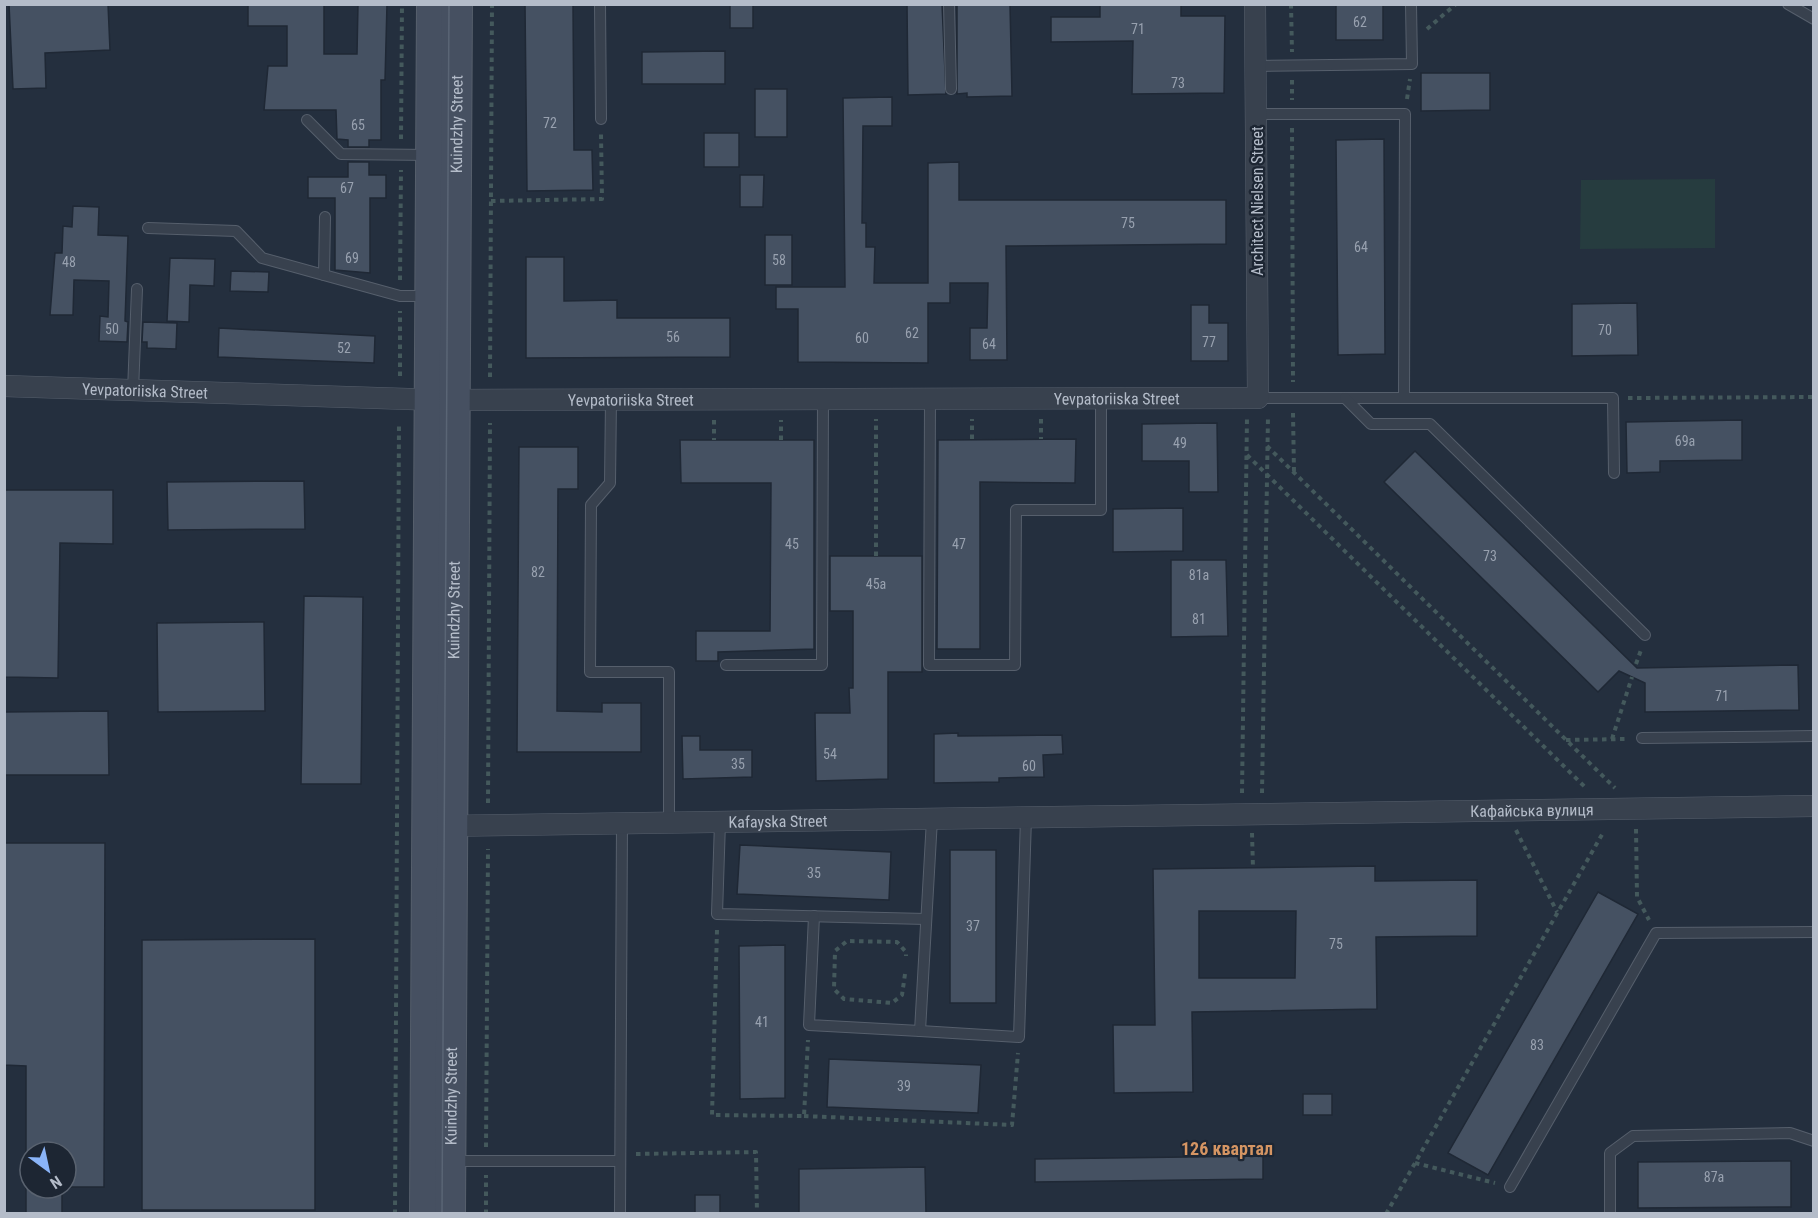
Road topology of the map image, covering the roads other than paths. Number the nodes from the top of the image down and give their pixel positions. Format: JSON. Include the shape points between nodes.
{"nodes":[{"id":1,"x":432,"y":4,"type":"edge"},
{"id":2,"x":457,"y":4,"type":"edge"},
{"id":3,"x":600,"y":4,"type":"edge"},
{"id":4,"x":950,"y":4,"type":"edge"},
{"id":5,"x":1256,"y":4,"type":"edge"},
{"id":6,"x":1411,"y":4,"type":"edge"},
{"id":7,"x":1788,"y":4,"type":"edge"},
{"id":8,"x":1814,"y":19,"type":"edge"},
{"id":9,"x":1256,"y":66,"type":"junction"},
{"id":10,"x":951,"y":89,"type":"dead end"},
{"id":11,"x":1256,"y":114,"type":"junction"},
{"id":12,"x":601,"y":119,"type":"road end"},
{"id":13,"x":307,"y":120,"type":"dead end"},
{"id":14,"x":444,"y":155,"type":"junction"},
{"id":15,"x":325,"y":218,"type":"dead end"},
{"id":16,"x":148,"y":228,"type":"dead end"},
{"id":17,"x":324,"y":274,"type":"junction"},
{"id":18,"x":137,"y":289,"type":"dead end"},
{"id":19,"x":443,"y":296,"type":"junction"},
{"id":20,"x":4,"y":386,"type":"edge"},
{"id":21,"x":133,"y":391,"type":"junction"},
{"id":22,"x":1101,"y":398,"type":"junction"},
{"id":23,"x":1258,"y":398,"type":"junction"},
{"id":24,"x":1345,"y":398,"type":"junction"},
{"id":25,"x":1404,"y":398,"type":"junction"},
{"id":26,"x":443,"y":399,"type":"junction"},
{"id":27,"x":823,"y":399,"type":"junction"},
{"id":28,"x":930,"y":399,"type":"junction"},
{"id":29,"x":610,"y":400,"type":"junction"},
{"id":30,"x":1614,"y":473,"type":"dead end"},
{"id":31,"x":1645,"y":635,"type":"dead end"},
{"id":32,"x":726,"y":665,"type":"dead end"},
{"id":33,"x":1814,"y":736,"type":"edge"},
{"id":34,"x":1642,"y":738,"type":"road end"},
{"id":35,"x":1814,"y":806,"type":"edge"},
{"id":36,"x":1128,"y":817,"type":"joint"},
{"id":37,"x":1026,"y":818,"type":"junction"},
{"id":38,"x":932,"y":819,"type":"junction"},
{"id":39,"x":720,"y":822,"type":"junction"},
{"id":40,"x":669,"y":823,"type":"junction"},
{"id":41,"x":622,"y":824,"type":"junction"},
{"id":42,"x":440,"y":826,"type":"junction"},
{"id":43,"x":814,"y":916,"type":"junction"},
{"id":44,"x":926,"y":920,"type":"junction"},
{"id":45,"x":1814,"y":932,"type":"edge"},
{"id":46,"x":920,"y":1031,"type":"junction"},
{"id":47,"x":1814,"y":1141,"type":"edge"},
{"id":48,"x":620,"y":1158,"type":"junction"},
{"id":49,"x":438,"y":1161,"type":"junction"},
{"id":50,"x":1510,"y":1187,"type":"road end"},
{"id":51,"x":425,"y":1214,"type":"edge"},
{"id":52,"x":450,"y":1214,"type":"edge"},
{"id":53,"x":620,"y":1214,"type":"edge"},
{"id":54,"x":1610,"y":1214,"type":"edge"}],
"edges":[{"from":1,"to":14,"type":"main road","name":"Kuindzhy Street"},
{"from":2,"to":14,"type":"main road","name":"Kuindzhy Street"},
{"from":3,"to":12,"type":"lane"},
{"from":4,"to":10,"type":"lane"},
{"from":5,"to":9,"type":"street","name":"Architect Nielsen Street"},
{"from":6,"to":9,"type":"lane","via":[[1412,64]]},
{"from":7,"to":8,"type":"lane"},
{"from":9,"to":11,"type":"street","name":"Architect Nielsen Street"},
{"from":11,"to":23,"type":"street","name":"Architect Nielsen Street"},
{"from":11,"to":25,"type":"lane","via":[[1405,114]]},
{"from":13,"to":14,"type":"lane","via":[[341,154]]},
{"from":14,"to":19,"type":"main road","name":"Kuindzhy Street"},
{"from":15,"to":17,"type":"lane"},
{"from":16,"to":17,"type":"lane","via":[[236,231],[262,258]]},
{"from":17,"to":19,"type":"lane","via":[[400,296]]},
{"from":18,"to":21,"type":"lane"},
{"from":19,"to":26,"type":"main road","name":"Kuindzhy Street"},
{"from":20,"to":21,"type":"street","name":"Yevpatoriiska Street"},
{"from":21,"to":26,"type":"street","name":"Yevpatoriiska Street"},
{"from":22,"to":23,"type":"street","name":"Yevpatoriiska Street"},
{"from":22,"to":28,"type":"street","name":"Yevpatoriiska Street"},
{"from":22,"to":28,"type":"lane","via":[[1101,510],[1016,510],[1015,665],[929,665]]},
{"from":23,"to":24,"type":"lane"},
{"from":24,"to":25,"type":"lane"},
{"from":24,"to":31,"type":"lane","via":[[1371,424],[1430,424]]},
{"from":25,"to":30,"type":"lane","via":[[1613,398]]},
{"from":26,"to":29,"type":"street","name":"Yevpatoriiska Street"},
{"from":26,"to":42,"type":"main road","name":"Kuindzhy Street"},
{"from":27,"to":28,"type":"street","name":"Yevpatoriiska Street"},
{"from":27,"to":29,"type":"street","name":"Yevpatoriiska Street"},
{"from":27,"to":32,"type":"lane","via":[[822,665]]},
{"from":29,"to":40,"type":"lane","via":[[610,483],[591,505],[590,672],[669,672]]},
{"from":33,"to":34,"type":"lane"},
{"from":35,"to":36,"type":"street","name":"Кафайська вулиця"},
{"from":36,"to":37,"type":"street","name":"Kafayska Street"},
{"from":37,"to":38,"type":"street","name":"Kafayska Street"},
{"from":37,"to":46,"type":"lane","via":[[1019,1037]]},
{"from":38,"to":39,"type":"street","name":"Kafayska Street"},
{"from":38,"to":44,"type":"lane"},
{"from":39,"to":40,"type":"street","name":"Kafayska Street"},
{"from":39,"to":43,"type":"lane","via":[[717,914]]},
{"from":40,"to":41,"type":"street","name":"Kafayska Street"},
{"from":41,"to":42,"type":"street","name":"Kafayska Street"},
{"from":41,"to":48,"type":"lane"},
{"from":42,"to":49,"type":"main road","name":"Kuindzhy Street"},
{"from":43,"to":44,"type":"lane"},
{"from":43,"to":46,"type":"lane","via":[[809,1025]]},
{"from":44,"to":46,"type":"lane"},
{"from":45,"to":50,"type":"lane","via":[[1656,933]]},
{"from":47,"to":54,"type":"lane","via":[[1790,1133],[1633,1136],[1610,1153]]},
{"from":48,"to":49,"type":"lane"},
{"from":48,"to":53,"type":"lane"},
{"from":49,"to":51,"type":"main road","name":"Kuindzhy Street"},
{"from":49,"to":52,"type":"main road","name":"Kuindzhy Street"}]}
